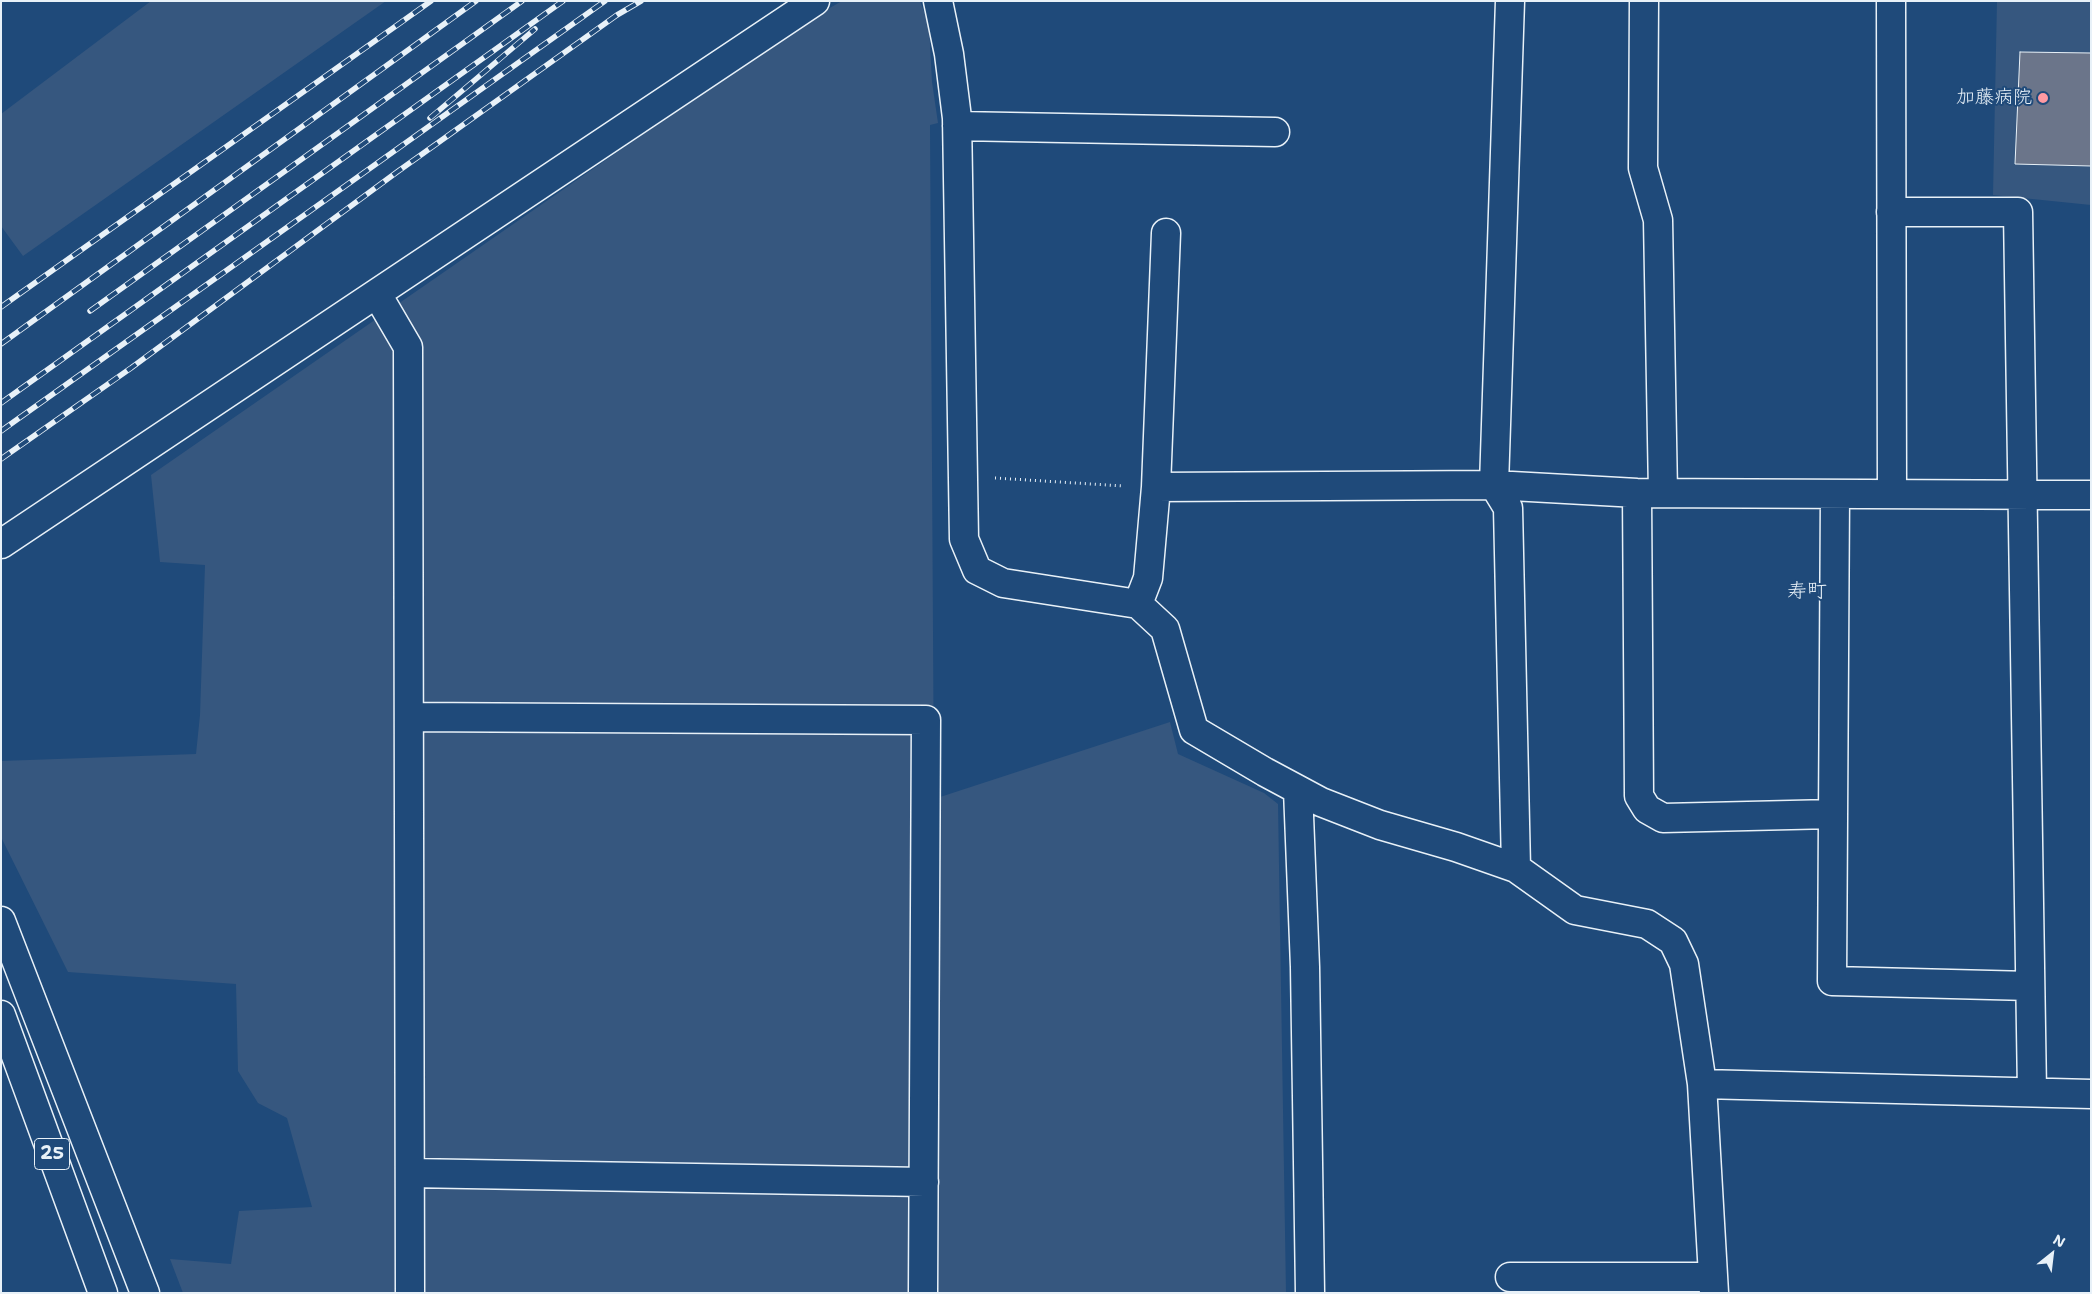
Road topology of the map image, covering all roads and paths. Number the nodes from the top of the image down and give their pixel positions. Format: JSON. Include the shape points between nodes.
{"nodes":[{"id":1,"x":815,"y":1,"type":"edge"},
{"id":2,"x":938,"y":1,"type":"edge"},
{"id":3,"x":1510,"y":1,"type":"edge"},
{"id":4,"x":1644,"y":1,"type":"edge"},
{"id":5,"x":1891,"y":1,"type":"edge"},
{"id":6,"x":956,"y":126,"type":"junction"},
{"id":7,"x":1275,"y":132,"type":"dead end"},
{"id":8,"x":1891,"y":212,"type":"junction"},
{"id":9,"x":1166,"y":233,"type":"dead end"},
{"id":10,"x":377,"y":294,"type":"junction"},
{"id":11,"x":963,"y":473,"type":"junction"},
{"id":12,"x":1494,"y":485,"type":"junction"},
{"id":13,"x":1156,"y":487,"type":"junction"},
{"id":14,"x":1650,"y":493,"type":"junction"},
{"id":15,"x":1835,"y":494,"type":"junction"},
{"id":16,"x":1892,"y":494,"type":"junction"},
{"id":17,"x":2022,"y":495,"type":"junction"},
{"id":18,"x":2091,"y":495,"type":"edge"},
{"id":19,"x":1,"y":544,"type":"edge"},
{"id":20,"x":1138,"y":604,"type":"junction"},
{"id":21,"x":409,"y":717,"type":"junction"},
{"id":22,"x":1298,"y":790,"type":"junction"},
{"id":23,"x":1833,"y":814,"type":"junction"},
{"id":24,"x":1516,"y":868,"type":"junction"},
{"id":25,"x":1,"y":920,"type":"edge"},
{"id":26,"x":2030,"y":986,"type":"junction"},
{"id":27,"x":1,"y":1014,"type":"edge"},
{"id":28,"x":1702,"y":1084,"type":"junction"},
{"id":29,"x":2032,"y":1091,"type":"junction"},
{"id":30,"x":2091,"y":1094,"type":"edge"},
{"id":31,"x":410,"y":1173,"type":"junction"},
{"id":32,"x":924,"y":1182,"type":"junction"},
{"id":33,"x":1510,"y":1277,"type":"dead end"},
{"id":34,"x":1714,"y":1285,"type":"edge"},
{"id":35,"x":103,"y":1293,"type":"edge"},
{"id":36,"x":145,"y":1293,"type":"edge"},
{"id":37,"x":410,"y":1293,"type":"edge"},
{"id":38,"x":923,"y":1293,"type":"edge"},
{"id":39,"x":1310,"y":1293,"type":"edge"}],
"edges":[{"from":1,"to":10,"type":"street"},
{"from":2,"to":6,"type":"street","via":[[949,54]]},
{"from":3,"to":12,"type":"street"},
{"from":4,"to":14,"type":"street","via":[[1643,168],[1658,220]]},
{"from":5,"to":8,"type":"street"},
{"from":6,"to":7,"type":"street"},
{"from":6,"to":11,"type":"street"},
{"from":8,"to":16,"type":"street"},
{"from":8,"to":17,"type":"street","via":[[2018,212]]},
{"from":9,"to":13,"type":"street"},
{"from":10,"to":19,"type":"street"},
{"from":10,"to":21,"type":"street","via":[[408,347]]},
{"from":11,"to":13,"type":"path","via":[[1030,481]]},
{"from":11,"to":20,"type":"street","via":[[964,539],[976,570],[1003,583]]},
{"from":12,"to":13,"type":"street"},
{"from":12,"to":14,"type":"street"},
{"from":12,"to":24,"type":"street","via":[[1508,508]]},
{"from":13,"to":20,"type":"street","via":[[1148,578]]},
{"from":14,"to":15,"type":"street"},
{"from":14,"to":23,"type":"street","via":[[1639,796],[1647,809],[1663,818]]},
{"from":15,"to":16,"type":"street"},
{"from":15,"to":23,"type":"street"},
{"from":16,"to":17,"type":"street"},
{"from":17,"to":18,"type":"street"},
{"from":17,"to":26,"type":"street"},
{"from":20,"to":22,"type":"street","via":[[1165,629],[1194,730]]},
{"from":21,"to":31,"type":"street"},
{"from":21,"to":32,"type":"street","via":[[926,720]]},
{"from":22,"to":24,"type":"street","via":[[1380,825]]},
{"from":22,"to":39,"type":"street","via":[[1305,967]]},
{"from":23,"to":26,"type":"street","via":[[1832,981]]},
{"from":24,"to":28,"type":"street","via":[[1574,910],[1647,924],[1673,941],[1684,964]]},
{"from":25,"to":36,"type":"street"},
{"from":26,"to":29,"type":"street"},
{"from":27,"to":35,"type":"street","number":"25"},
{"from":28,"to":29,"type":"street"},
{"from":28,"to":34,"type":"street"},
{"from":29,"to":30,"type":"street"},
{"from":31,"to":32,"type":"street"},
{"from":31,"to":37,"type":"street"},
{"from":32,"to":38,"type":"street"},
{"from":33,"to":34,"type":"street"}]}
